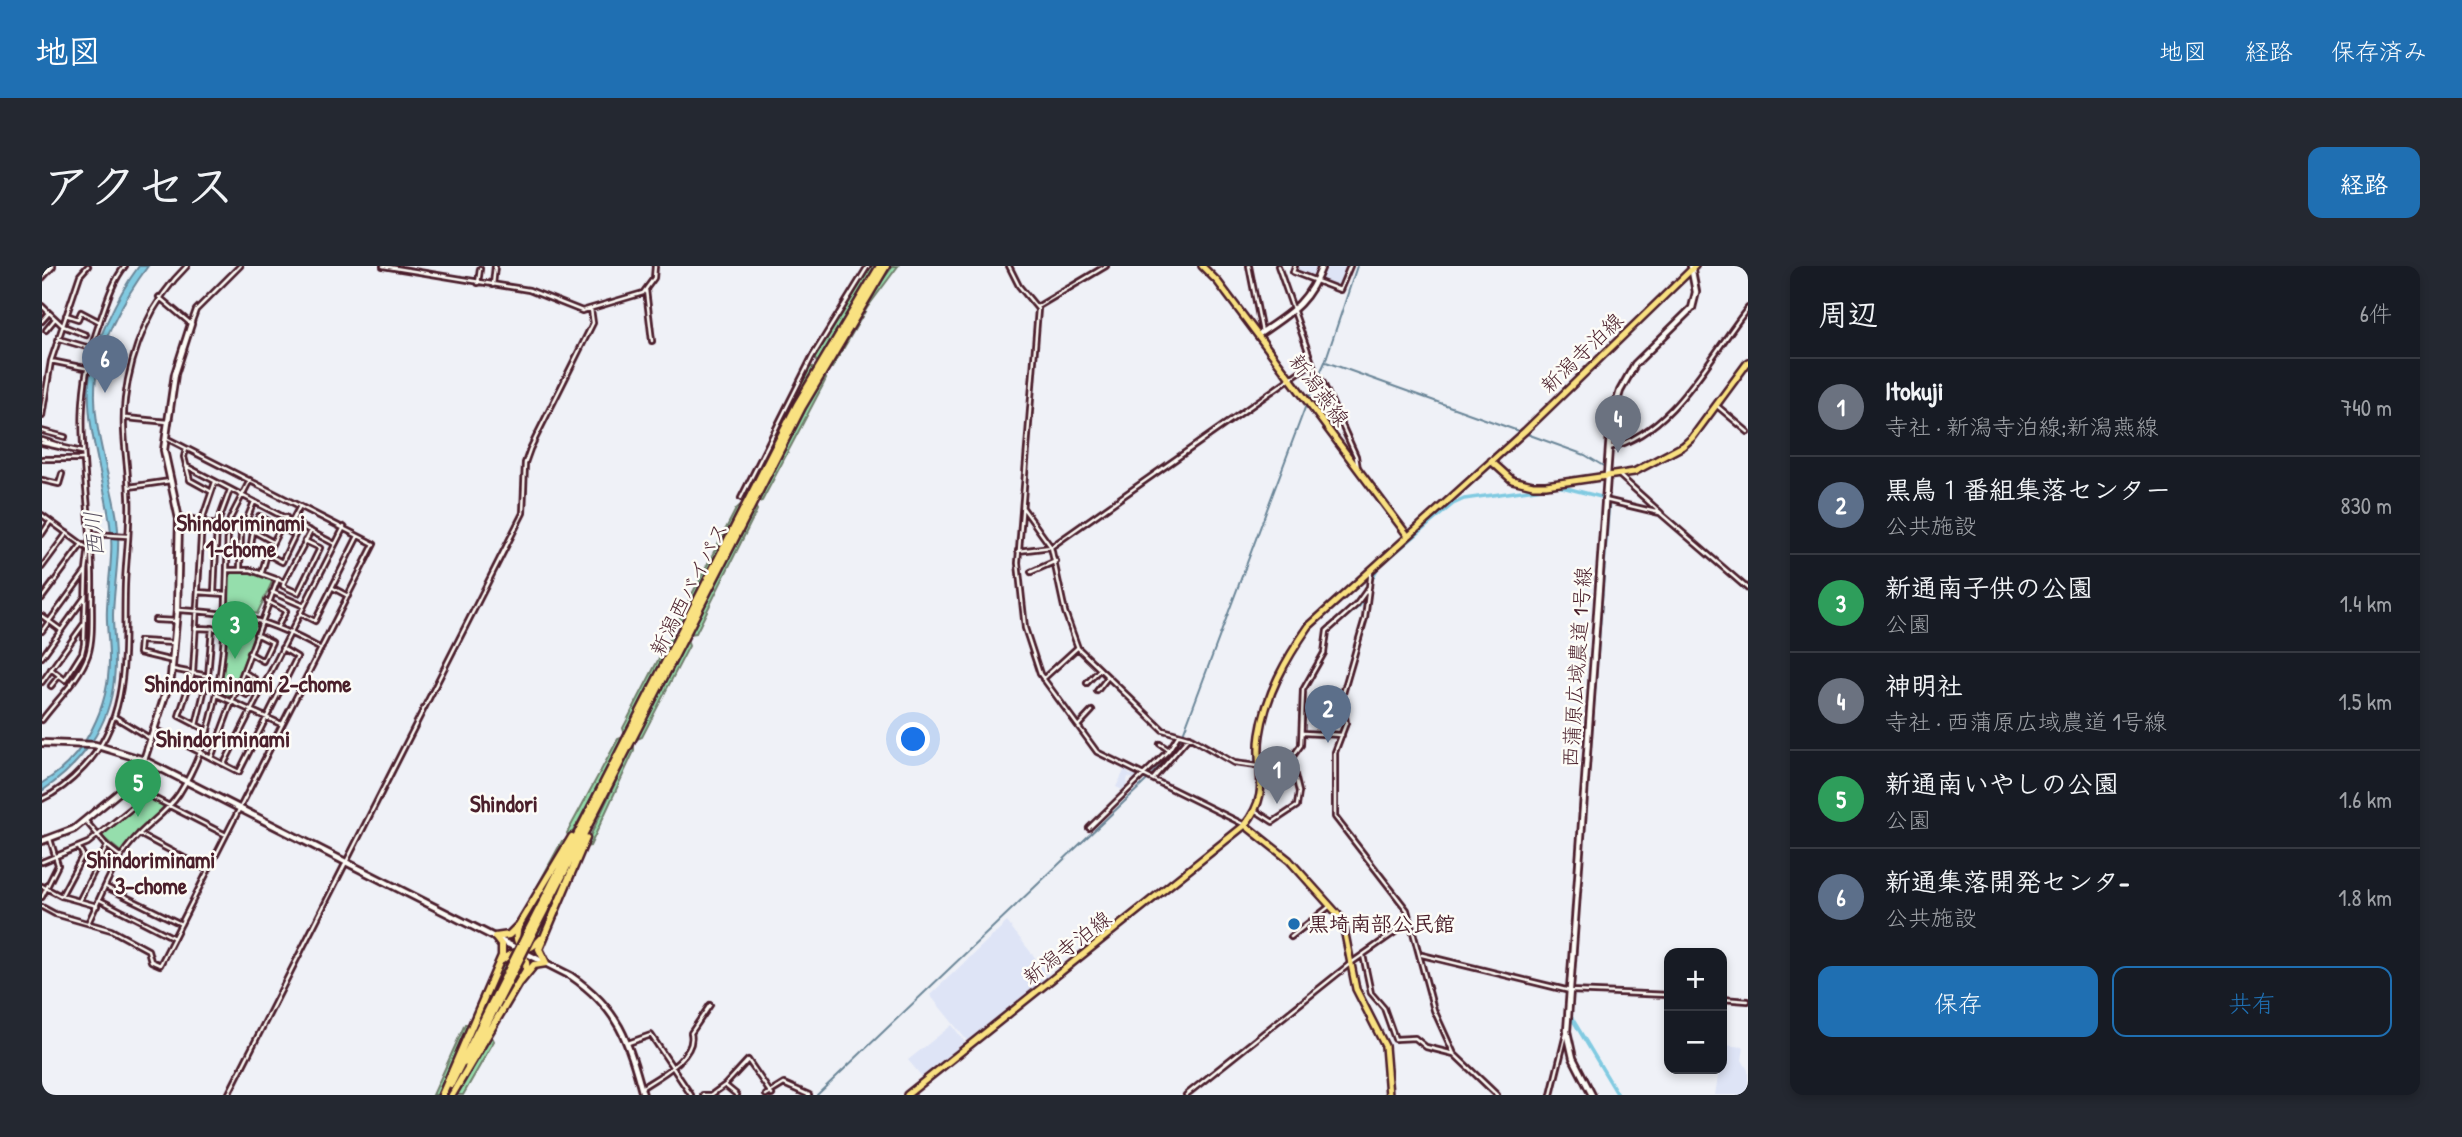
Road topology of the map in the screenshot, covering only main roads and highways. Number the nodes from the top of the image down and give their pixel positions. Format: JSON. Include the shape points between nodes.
{"nodes":[{"id":1,"x":887,"y":266,"type":"edge"},
{"id":2,"x":1202,"y":266,"type":"edge"},
{"id":3,"x":1693,"y":267,"type":"edge"},
{"id":4,"x":878,"y":270,"type":"edge"},
{"id":5,"x":1748,"y":362,"type":"edge"},
{"id":6,"x":1491,"y":461,"type":"junction"},
{"id":7,"x":1408,"y":536,"type":"junction"},
{"id":8,"x":601,"y":794,"type":"junction"},
{"id":9,"x":1245,"y":825,"type":"junction"},
{"id":10,"x":550,"y":923,"type":"junction"},
{"id":11,"x":519,"y":925,"type":"junction"},
{"id":12,"x":521,"y":951,"type":"junction"},
{"id":13,"x":514,"y":964,"type":"junction"},
{"id":14,"x":491,"y":979,"type":"junction"},
{"id":15,"x":521,"y":981,"type":"junction"},
{"id":16,"x":444,"y":1095,"type":"edge"},
{"id":17,"x":451,"y":1095,"type":"edge"},
{"id":18,"x":907,"y":1095,"type":"edge"},
{"id":19,"x":1389,"y":1095,"type":"edge"}],
"edges":[{"from":1,"to":4,"type":"highway","name":"新潟西バイパス"},
{"from":2,"to":7,"type":"main road","name":"新潟燕線","via":[[1260,334]]},
{"from":3,"to":6,"type":"main road","name":"新潟寺泊線"},
{"from":4,"to":8,"type":"highway","name":"新潟西バイパス"},
{"from":5,"to":6,"type":"main road","via":[[1683,446],[1634,472],[1533,485],[1511,480]]},
{"from":6,"to":7,"type":"main road","name":"新潟寺泊線"},
{"from":7,"to":9,"type":"main road","name":"新潟寺泊線","via":[[1315,618],[1282,664],[1262,723],[1263,777],[1256,811]]},
{"from":8,"to":10,"type":"highway"},
{"from":8,"to":11,"type":"highway"},
{"from":8,"to":13,"type":"highway","name":"新潟西バイパス","bridge":true},
{"from":9,"to":18,"type":"main road","name":"新潟寺泊線"},
{"from":9,"to":19,"type":"main road","via":[[1281,852],[1342,919],[1356,989],[1385,1046]]},
{"from":10,"to":12,"type":"highway","via":[[539,942]]},
{"from":10,"to":15,"type":"highway","via":[[539,949],[546,963],[531,967]]},
{"from":11,"to":12,"type":"highway","via":[[515,938]]},
{"from":11,"to":14,"type":"highway","via":[[509,935],[495,937],[503,951]]},
{"from":12,"to":14,"type":"highway","via":[[505,957]]},
{"from":12,"to":15,"type":"highway","via":[[527,966]]},
{"from":13,"to":16,"type":"highway"},
{"from":13,"to":17,"type":"highway"},
{"from":14,"to":16,"type":"highway"},
{"from":15,"to":17,"type":"highway"}]}
